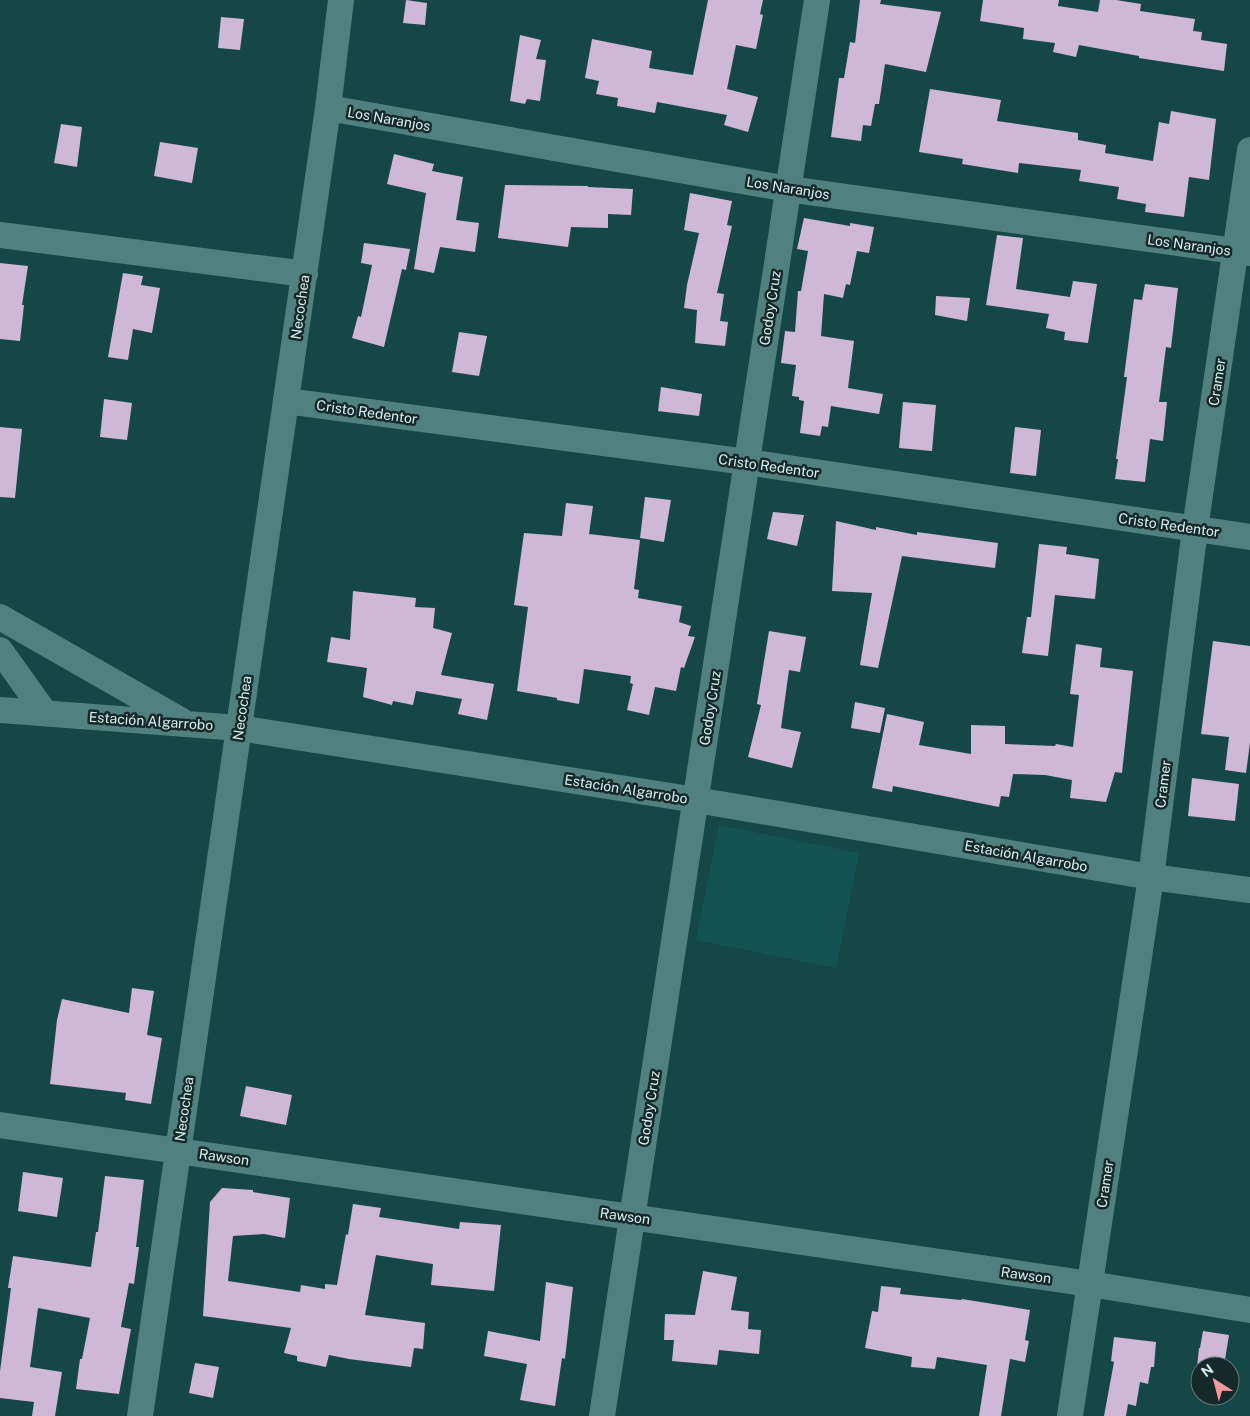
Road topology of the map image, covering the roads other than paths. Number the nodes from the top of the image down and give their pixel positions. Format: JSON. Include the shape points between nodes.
{"nodes":[{"id":1,"x":341,"y":0,"type":"edge"},
{"id":2,"x":817,"y":0,"type":"edge"},
{"id":3,"x":328,"y":108,"type":"junction"},
{"id":4,"x":1250,"y":150,"type":"edge"},
{"id":5,"x":788,"y":189,"type":"junction"},
{"id":6,"x":0,"y":236,"type":"edge"},
{"id":7,"x":1243,"y":252,"type":"edge"},
{"id":8,"x":304,"y":274,"type":"junction"},
{"id":9,"x":286,"y":401,"type":"junction"},
{"id":10,"x":747,"y":462,"type":"junction"},
{"id":11,"x":1195,"y":529,"type":"junction"},
{"id":12,"x":1250,"y":537,"type":"edge"},
{"id":13,"x":0,"y":617,"type":"edge"},
{"id":14,"x":0,"y":650,"type":"edge"},
{"id":15,"x":0,"y":710,"type":"edge"},
{"id":16,"x":46,"y":713,"type":"junction"},
{"id":17,"x":187,"y":724,"type":"junction"},
{"id":18,"x":239,"y":728,"type":"junction"},
{"id":19,"x":696,"y":800,"type":"junction"},
{"id":20,"x":1152,"y":877,"type":"junction"},
{"id":21,"x":1250,"y":890,"type":"edge"},
{"id":22,"x":0,"y":1124,"type":"edge"},
{"id":23,"x":178,"y":1150,"type":"junction"},
{"id":24,"x":633,"y":1217,"type":"junction"},
{"id":25,"x":1090,"y":1284,"type":"junction"},
{"id":26,"x":1250,"y":1310,"type":"edge"},
{"id":27,"x":140,"y":1416,"type":"edge"},
{"id":28,"x":602,"y":1416,"type":"edge"},
{"id":29,"x":1070,"y":1416,"type":"edge"}],
"edges":[{"from":1,"to":3,"type":"street","name":"Necochea"},
{"from":2,"to":5,"type":"street","name":"Godoy Cruz"},
{"from":3,"to":5,"type":"street","name":"Los Naranjos"},
{"from":3,"to":8,"type":"street","name":"Necochea"},
{"from":4,"to":7,"type":"street","name":"Cramer"},
{"from":5,"to":7,"type":"street","name":"Los Naranjos"},
{"from":5,"to":10,"type":"street","name":"Godoy Cruz"},
{"from":6,"to":8,"type":"street"},
{"from":7,"to":11,"type":"street","name":"Cramer"},
{"from":8,"to":9,"type":"street","name":"Necochea"},
{"from":9,"to":10,"type":"street","name":"Cristo Redentor"},
{"from":9,"to":18,"type":"street","name":"Necochea"},
{"from":10,"to":11,"type":"street","name":"Cristo Redentor"},
{"from":10,"to":19,"type":"street","name":"Godoy Cruz"},
{"from":11,"to":12,"type":"street","name":"Cristo Redentor"},
{"from":11,"to":20,"type":"street","name":"Cramer"},
{"from":13,"to":17,"type":"street"},
{"from":14,"to":16,"type":"street"},
{"from":15,"to":16,"type":"street","name":"Estación Algarrobo"},
{"from":16,"to":17,"type":"street","name":"Estación Algarrobo"},
{"from":17,"to":18,"type":"street","name":"Estación Algarrobo"},
{"from":18,"to":19,"type":"street","name":"Estación Algarrobo"},
{"from":18,"to":23,"type":"street","name":"Necochea"},
{"from":19,"to":20,"type":"street","name":"Estación Algarrobo"},
{"from":19,"to":24,"type":"street","name":"Godoy Cruz"},
{"from":20,"to":21,"type":"street","name":"Estación Algarrobo"},
{"from":20,"to":25,"type":"street","name":"Cramer"},
{"from":22,"to":23,"type":"street","name":"Rawson"},
{"from":23,"to":24,"type":"street","name":"Rawson"},
{"from":23,"to":27,"type":"street","name":"Necochea"},
{"from":24,"to":25,"type":"street","name":"Rawson"},
{"from":24,"to":28,"type":"street","name":"Godoy Cruz"},
{"from":25,"to":26,"type":"street","name":"Rawson"},
{"from":25,"to":29,"type":"street","name":"Cramer"}]}
